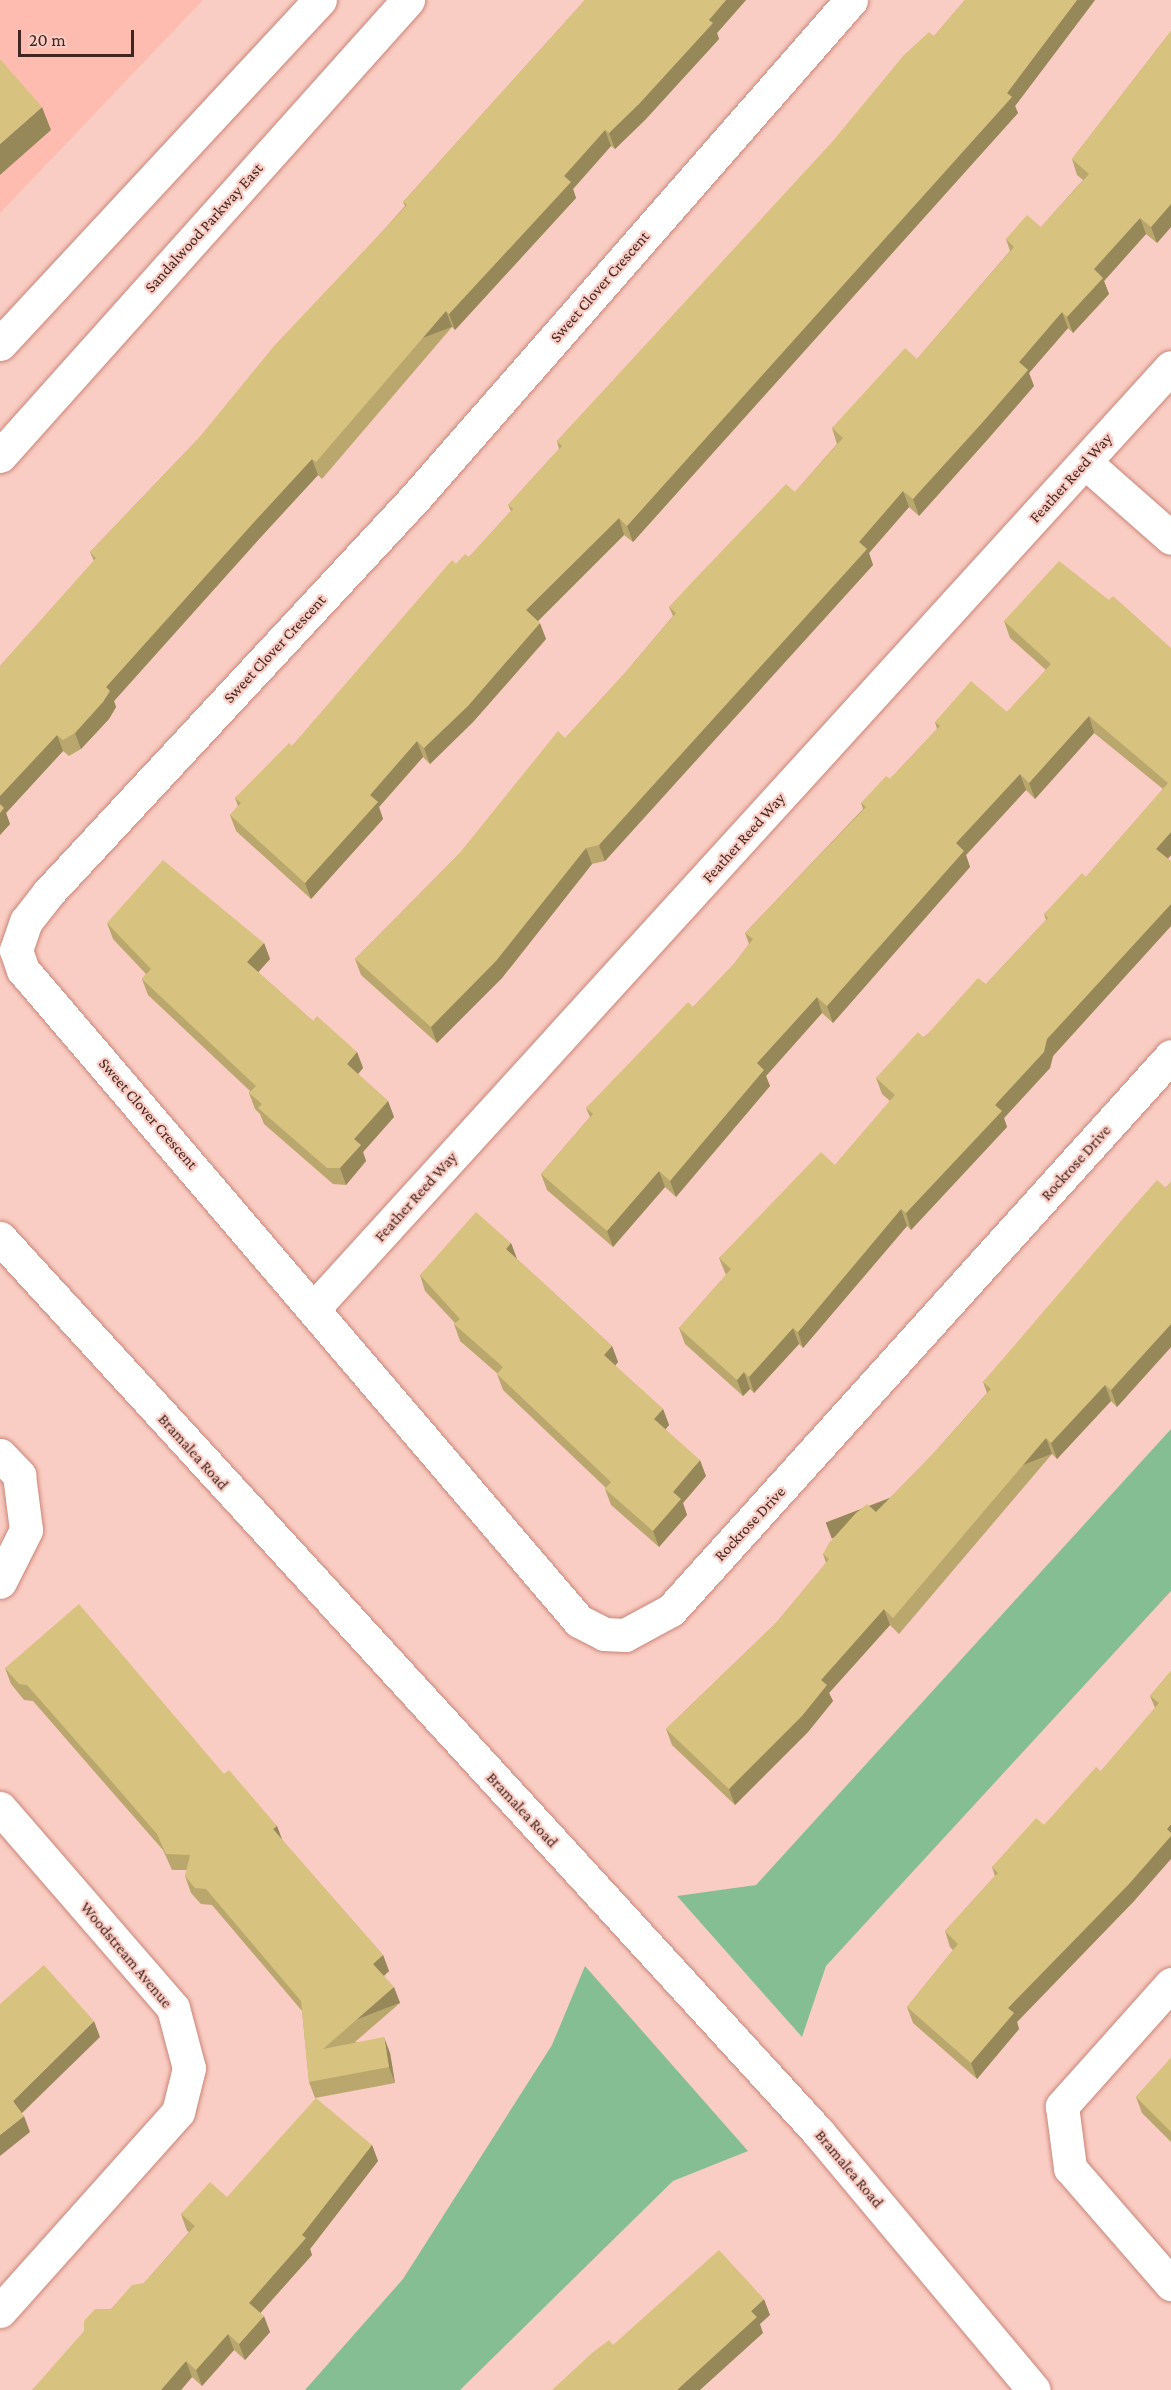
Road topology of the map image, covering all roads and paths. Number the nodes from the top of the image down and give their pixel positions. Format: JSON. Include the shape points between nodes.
{"nodes":[{"id":1,"x":320,"y":0,"type":"edge"},
{"id":2,"x":408,"y":0,"type":"edge"},
{"id":3,"x":851,"y":0,"type":"edge"},
{"id":4,"x":0,"y":344,"type":"edge"},
{"id":5,"x":1171,"y":367,"type":"edge"},
{"id":6,"x":0,"y":456,"type":"edge"},
{"id":7,"x":1086,"y":463,"type":"junction"},
{"id":8,"x":1171,"y":538,"type":"edge"},
{"id":9,"x":1171,"y":1056,"type":"edge"},
{"id":10,"x":0,"y":1238,"type":"edge"},
{"id":11,"x":315,"y":1307,"type":"junction"},
{"id":12,"x":0,"y":1455,"type":"edge"},
{"id":13,"x":0,"y":1582,"type":"edge"},
{"id":14,"x":0,"y":1808,"type":"edge"},
{"id":15,"x":1171,"y":1984,"type":"edge"},
{"id":16,"x":1171,"y":2284,"type":"edge"},
{"id":17,"x":0,"y":2311,"type":"edge"},
{"id":18,"x":1034,"y":2390,"type":"edge"}],
"edges":[{"from":1,"to":4,"type":"street"},
{"from":2,"to":6,"type":"street","name":"Sandalwood Parkway East"},
{"from":3,"to":11,"type":"street","name":"Sweet Clover Crescent","via":[[415,498],[26,921],[16,950],[22,970]]},
{"from":5,"to":7,"type":"street","name":"Feather Reed Way"},
{"from":7,"to":8,"type":"street"},
{"from":7,"to":11,"type":"street","name":"Feather Reed Way"},
{"from":9,"to":11,"type":"street","name":"Rockrose Drive","via":[[671,1610],[625,1635],[604,1634],[579,1621]]},
{"from":10,"to":18,"type":"street","name":"Bramalea Road","via":[[818,2132]]},
{"from":12,"to":13,"type":"street","via":[[19,1475],[26,1530]]},
{"from":14,"to":17,"type":"street","name":"Woodstream Avenue","via":[[173,2008],[189,2068],[178,2112]]},
{"from":15,"to":16,"type":"street","via":[[1062,2106],[1070,2168]]}]}
